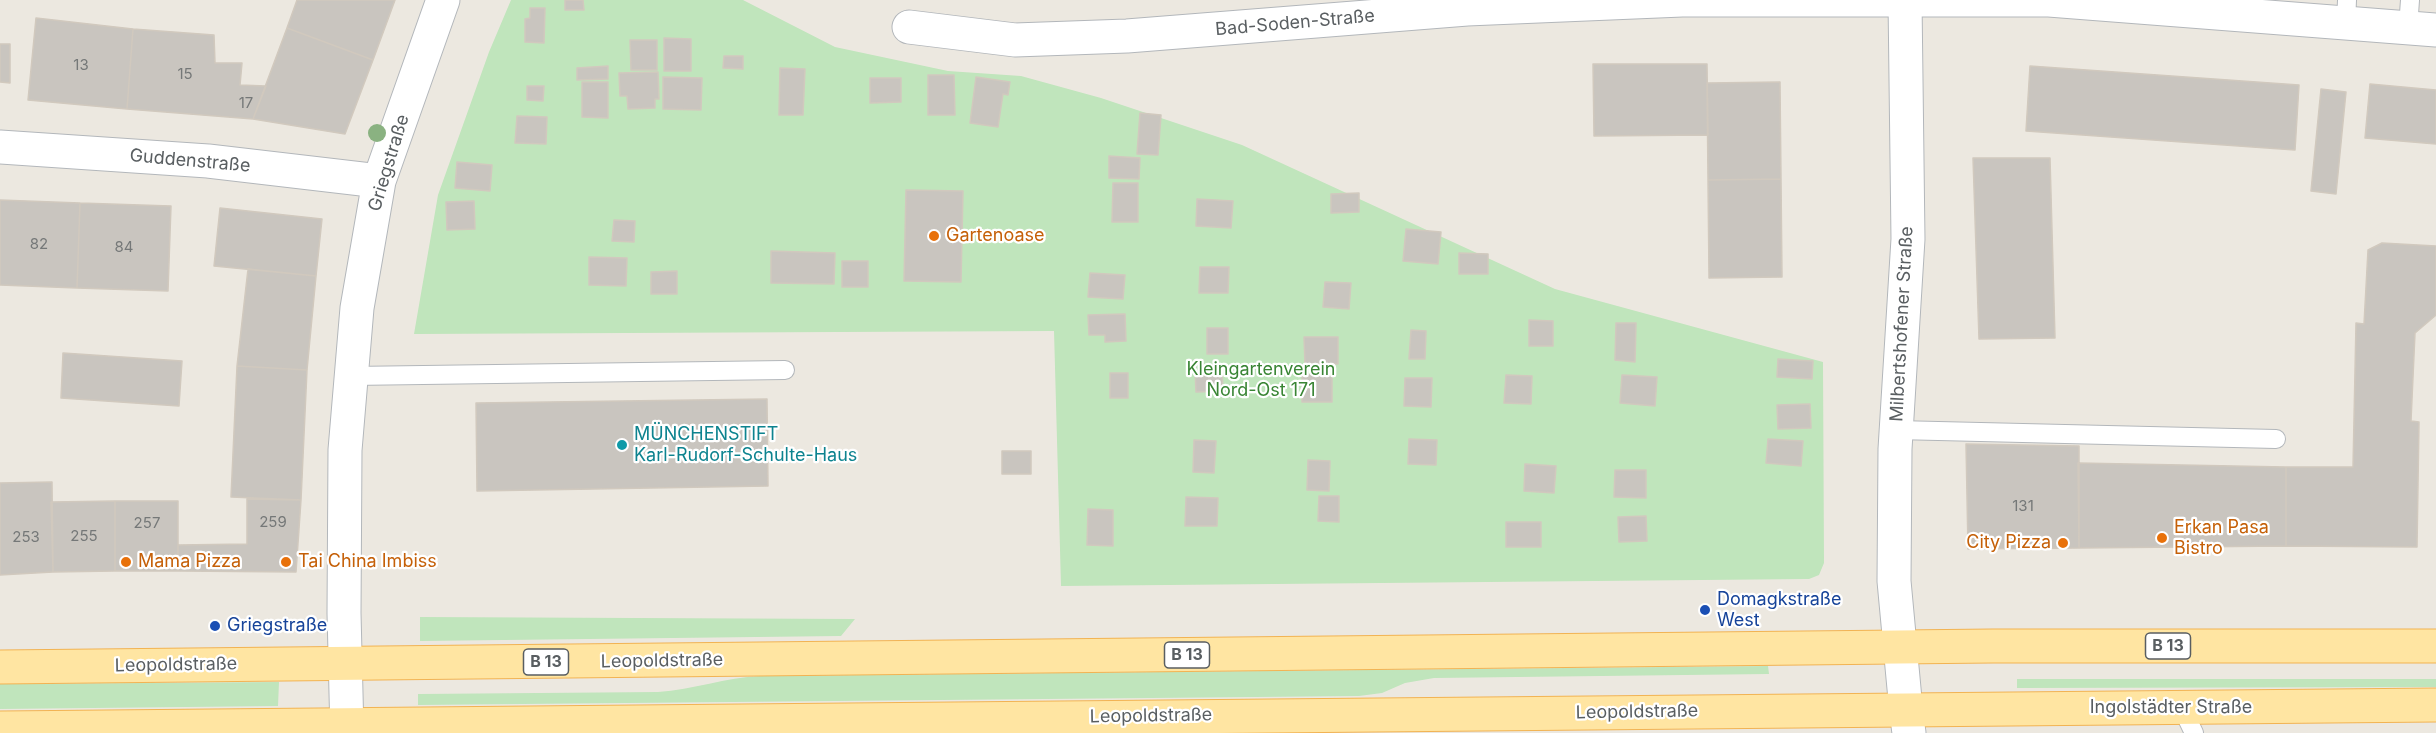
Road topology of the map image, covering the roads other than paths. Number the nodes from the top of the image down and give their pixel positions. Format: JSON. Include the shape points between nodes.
{"nodes":[{"id":1,"x":443,"y":0,"type":"edge"},
{"id":2,"x":1905,"y":0,"type":"edge"},
{"id":3,"x":2347,"y":11,"type":"edge"},
{"id":4,"x":2418,"y":19,"type":"edge"},
{"id":5,"x":909,"y":27,"type":"dead end"},
{"id":6,"x":0,"y":147,"type":"edge"},
{"id":7,"x":379,"y":181,"type":"junction"},
{"id":8,"x":785,"y":370,"type":"dead end"},
{"id":9,"x":351,"y":376,"type":"junction"},
{"id":10,"x":1896,"y":430,"type":"junction"},
{"id":11,"x":2276,"y":439,"type":"dead end"},
{"id":12,"x":2436,"y":646,"type":"edge"},
{"id":13,"x":1901,"y":647,"type":"junction"},
{"id":14,"x":345,"y":663,"type":"junction"},
{"id":15,"x":0,"y":667,"type":"edge"},
{"id":16,"x":2436,"y":705,"type":"edge"},
{"id":17,"x":2188,"y":720,"type":"edge"},
{"id":18,"x":1907,"y":722,"type":"edge"},
{"id":19,"x":0,"y":728,"type":"edge"},
{"id":20,"x":347,"y":729,"type":"edge"},
{"id":21,"x":92,"y":730,"type":"edge"}],
"edges":[{"from":1,"to":7,"type":"street","name":"Griegstraße"},
{"from":2,"to":3,"type":"street","name":"Bad-Soden-Straße","via":[[2049,0]]},
{"from":2,"to":5,"type":"street","name":"Bad-Soden-Straße","via":[[1682,0],[1467,9],[1139,35],[1026,39]]},
{"from":2,"to":10,"type":"street","name":"Milbertshofener Straße","via":[[1908,239]]},
{"from":3,"to":4,"type":"street","name":"Bad-Soden-Straße"},
{"from":6,"to":7,"type":"street","name":"Guddenstraße","via":[[208,161]]},
{"from":7,"to":9,"type":"street","name":"Griegstraße","via":[[357,308]]},
{"from":8,"to":9,"type":"lane"},
{"from":9,"to":14,"type":"street","name":"Griegstraße","via":[[345,450]]},
{"from":10,"to":11,"type":"lane"},
{"from":10,"to":13,"type":"street","name":"Milbertshofener Straße","via":[[1894,580]]},
{"from":12,"to":13,"type":"main road","number":"B 13"},
{"from":13,"to":14,"type":"main road","name":"Leopoldstraße","number":"B 13"},
{"from":13,"to":18,"type":"street","name":"Milbertshofener Straße"},
{"from":14,"to":15,"type":"main road","name":"Leopoldstraße","number":"B 13"},
{"from":14,"to":20,"type":"street","name":"Griegstraße"},
{"from":16,"to":17,"type":"main road","name":"Ingolstädter Straße"},
{"from":17,"to":18,"type":"main road","name":"Ingolstädter Straße"},
{"from":18,"to":20,"type":"main road","name":"Leopoldstraße","via":[[1234,715],[568,721]]},
{"from":19,"to":21,"type":"main road","name":"Leopoldstraße"},
{"from":20,"to":21,"type":"main road","name":"Leopoldstraße"}]}
